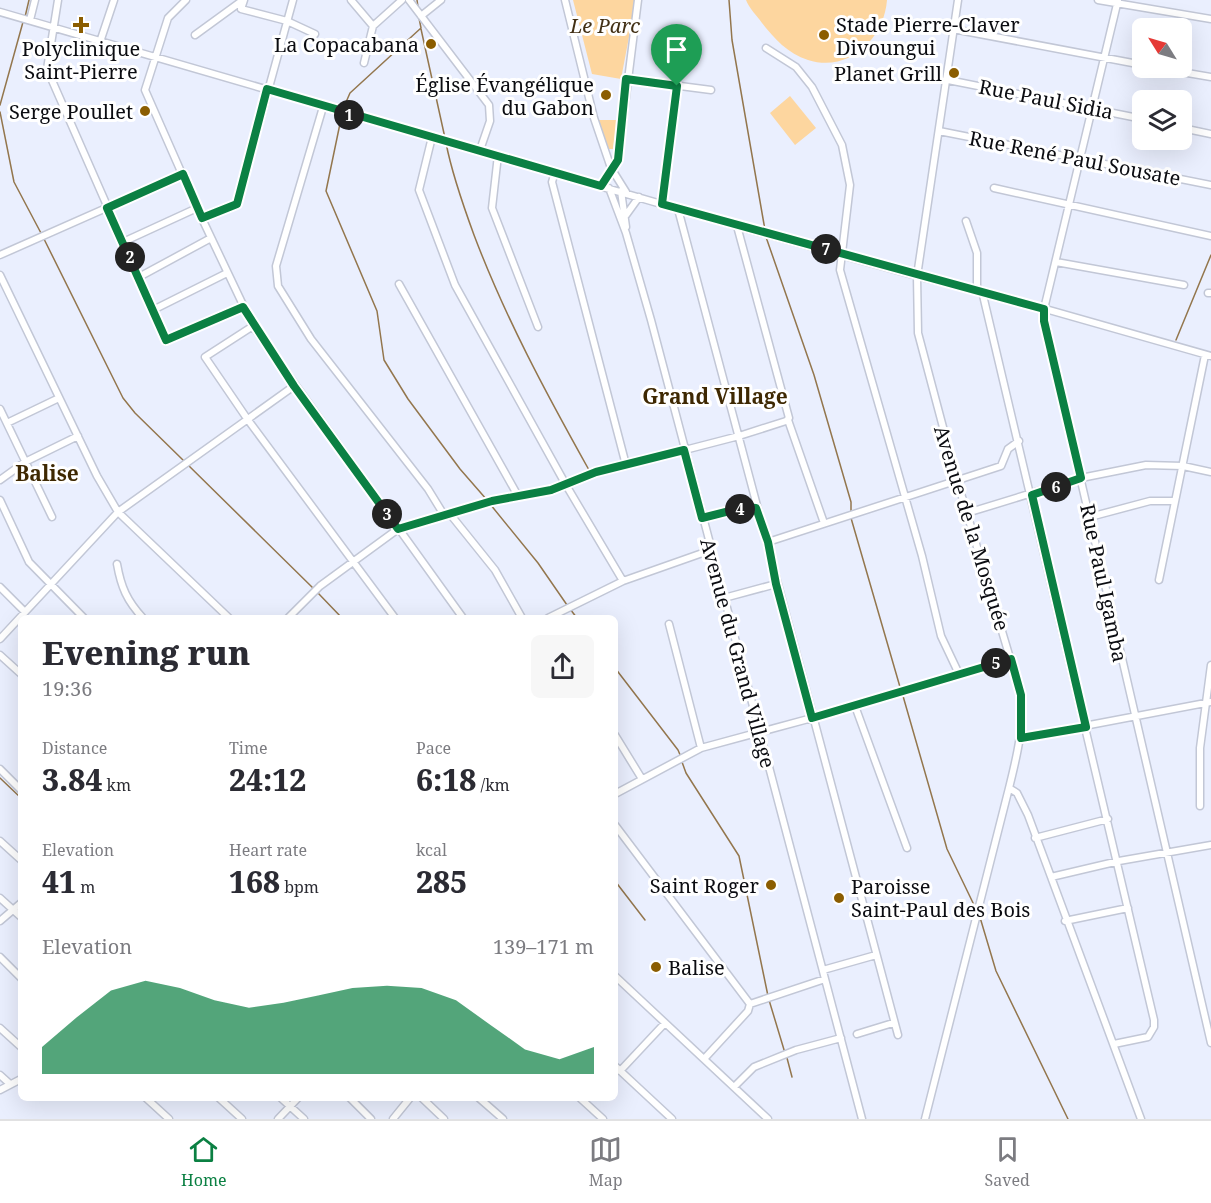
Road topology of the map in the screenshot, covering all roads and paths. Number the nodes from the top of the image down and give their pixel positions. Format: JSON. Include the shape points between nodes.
{"nodes":[{"id":1,"x":35,"y":0,"type":"edge"},
{"id":2,"x":58,"y":0,"type":"edge"},
{"id":3,"x":114,"y":0,"type":"edge"},
{"id":4,"x":186,"y":0,"type":"edge"},
{"id":5,"x":244,"y":0,"type":"edge"},
{"id":6,"x":292,"y":0,"type":"edge"},
{"id":7,"x":351,"y":0,"type":"edge"},
{"id":8,"x":402,"y":0,"type":"edge"},
{"id":9,"x":409,"y":0,"type":"edge"},
{"id":10,"x":441,"y":0,"type":"edge"},
{"id":11,"x":565,"y":0,"type":"edge"},
{"id":12,"x":638,"y":0,"type":"edge"},
{"id":13,"x":958,"y":0,"type":"edge"},
{"id":14,"x":1098,"y":0,"type":"edge"},
{"id":15,"x":1118,"y":2,"type":"edge"},
{"id":16,"x":0,"y":12,"type":"edge"},
{"id":17,"x":421,"y":16,"type":"junction"},
{"id":18,"x":1211,"y":19,"type":"edge"},
{"id":19,"x":29,"y":20,"type":"junction"},
{"id":20,"x":287,"y":21,"type":"junction"},
{"id":21,"x":373,"y":26,"type":"junction"},
{"id":22,"x":51,"y":28,"type":"junction"},
{"id":23,"x":953,"y":29,"type":"junction"},
{"id":24,"x":315,"y":34,"type":"dead end"},
{"id":25,"x":195,"y":35,"type":"dead end"},
{"id":26,"x":100,"y":42,"type":"junction"},
{"id":27,"x":766,"y":48,"type":"dead end"},
{"id":28,"x":153,"y":58,"type":"junction"},
{"id":29,"x":1104,"y":58,"type":"junction"},
{"id":30,"x":364,"y":63,"type":"dead end"},
{"id":31,"x":1132,"y":63,"type":"edge"},
{"id":32,"x":1192,"y":74,"type":"edge"},
{"id":33,"x":1211,"y":77,"type":"edge"},
{"id":34,"x":626,"y":79,"type":"junction"},
{"id":35,"x":948,"y":80,"type":"junction"},
{"id":36,"x":677,"y":86,"type":"junction"},
{"id":37,"x":267,"y":89,"type":"junction"},
{"id":38,"x":711,"y":90,"type":"dead end"},
{"id":39,"x":323,"y":106,"type":"junction"},
{"id":40,"x":1093,"y":108,"type":"junction"},
{"id":41,"x":1132,"y":117,"type":"edge"},
{"id":42,"x":1192,"y":130,"type":"edge"},
{"id":43,"x":939,"y":131,"type":"junction"},
{"id":44,"x":1211,"y":134,"type":"edge"},
{"id":45,"x":432,"y":137,"type":"junction"},
{"id":46,"x":480,"y":150,"type":"junction"},
{"id":47,"x":498,"y":155,"type":"junction"},
{"id":48,"x":1082,"y":158,"type":"junction"},
{"id":49,"x":611,"y":168,"type":"junction"},
{"id":50,"x":555,"y":172,"type":"junction"},
{"id":51,"x":183,"y":174,"type":"junction"},
{"id":52,"x":1211,"y":185,"type":"edge"},
{"id":53,"x":601,"y":186,"type":"junction"},
{"id":54,"x":609,"y":188,"type":"junction"},
{"id":55,"x":994,"y":188,"type":"dead end"},
{"id":56,"x":623,"y":192,"type":"junction"},
{"id":57,"x":639,"y":196,"type":"junction"},
{"id":58,"x":662,"y":204,"type":"junction"},
{"id":59,"x":1070,"y":205,"type":"junction"},
{"id":60,"x":107,"y":208,"type":"junction"},
{"id":61,"x":196,"y":208,"type":"junction"},
{"id":62,"x":678,"y":209,"type":"junction"},
{"id":63,"x":626,"y":215,"type":"junction"},
{"id":64,"x":202,"y":218,"type":"junction"},
{"id":65,"x":966,"y":221,"type":"dead end"},
{"id":66,"x":737,"y":226,"type":"junction"},
{"id":67,"x":627,"y":233,"type":"junction"},
{"id":68,"x":1211,"y":236,"type":"edge"},
{"id":69,"x":211,"y":238,"type":"junction"},
{"id":70,"x":123,"y":242,"type":"junction"},
{"id":71,"x":841,"y":253,"type":"junction"},
{"id":72,"x":0,"y":255,"type":"edge"},
{"id":73,"x":1056,"y":262,"type":"junction"},
{"id":74,"x":227,"y":273,"type":"junction"},
{"id":75,"x":0,"y":275,"type":"edge"},
{"id":76,"x":917,"y":276,"type":"junction"},
{"id":77,"x":139,"y":277,"type":"junction"},
{"id":78,"x":399,"y":284,"type":"dead end"},
{"id":79,"x":1184,"y":285,"type":"dead end"},
{"id":80,"x":980,"y":290,"type":"junction"},
{"id":81,"x":243,"y":307,"type":"junction"},
{"id":82,"x":153,"y":309,"type":"junction"},
{"id":83,"x":1044,"y":309,"type":"junction"},
{"id":84,"x":253,"y":326,"type":"junction"},
{"id":85,"x":538,"y":327,"type":"dead end"},
{"id":86,"x":1208,"y":355,"type":"edge"},
{"id":87,"x":294,"y":386,"type":"junction"},
{"id":88,"x":59,"y":398,"type":"junction"},
{"id":89,"x":0,"y":409,"type":"edge"},
{"id":90,"x":248,"y":420,"type":"junction"},
{"id":91,"x":788,"y":420,"type":"junction"},
{"id":92,"x":7,"y":423,"type":"junction"},
{"id":93,"x":78,"y":436,"type":"junction"},
{"id":94,"x":739,"y":436,"type":"junction"},
{"id":95,"x":1019,"y":441,"type":"junction"},
{"id":96,"x":684,"y":450,"type":"junction"},
{"id":97,"x":25,"y":462,"type":"junction"},
{"id":98,"x":626,"y":465,"type":"junction"},
{"id":99,"x":1183,"y":466,"type":"junction"},
{"id":100,"x":1211,"y":472,"type":"edge"},
{"id":101,"x":1081,"y":478,"type":"junction"},
{"id":102,"x":0,"y":480,"type":"edge"},
{"id":103,"x":957,"y":480,"type":"junction"},
{"id":104,"x":566,"y":485,"type":"junction"},
{"id":105,"x":905,"y":495,"type":"junction"},
{"id":106,"x":1032,"y":495,"type":"junction"},
{"id":107,"x":518,"y":496,"type":"junction"},
{"id":108,"x":0,"y":500,"type":"edge"},
{"id":109,"x":1175,"y":501,"type":"junction"},
{"id":110,"x":756,"y":508,"type":"junction"},
{"id":111,"x":118,"y":512,"type":"junction"},
{"id":112,"x":967,"y":513,"type":"junction"},
{"id":113,"x":447,"y":515,"type":"junction"},
{"id":114,"x":52,"y":517,"type":"dead end"},
{"id":115,"x":1090,"y":517,"type":"junction"},
{"id":116,"x":702,"y":518,"type":"junction"},
{"id":117,"x":824,"y":523,"type":"junction"},
{"id":118,"x":398,"y":529,"type":"junction"},
{"id":119,"x":768,"y":542,"type":"junction"},
{"id":120,"x":711,"y":550,"type":"junction"},
{"id":121,"x":352,"y":562,"type":"junction"},
{"id":122,"x":117,"y":564,"type":"dead end"},
{"id":123,"x":1159,"y":580,"type":"dead end"},
{"id":124,"x":623,"y":581,"type":"junction"},
{"id":125,"x":776,"y":584,"type":"junction"},
{"id":126,"x":49,"y":585,"type":"junction"},
{"id":127,"x":0,"y":587,"type":"edge"},
{"id":128,"x":724,"y":598,"type":"junction"},
{"id":129,"x":23,"y":615,"type":"edge"},
{"id":130,"x":81,"y":615,"type":"edge"},
{"id":131,"x":140,"y":615,"type":"edge"},
{"id":132,"x":227,"y":615,"type":"edge"},
{"id":133,"x":291,"y":615,"type":"edge"},
{"id":134,"x":393,"y":615,"type":"edge"},
{"id":135,"x":461,"y":615,"type":"edge"},
{"id":136,"x":520,"y":615,"type":"edge"},
{"id":137,"x":553,"y":615,"type":"edge"},
{"id":138,"x":18,"y":620,"type":"edge"},
{"id":139,"x":669,"y":624,"type":"dead end"},
{"id":140,"x":0,"y":639,"type":"edge"},
{"id":141,"x":0,"y":655,"type":"edge"},
{"id":142,"x":1011,"y":659,"type":"junction"},
{"id":143,"x":1211,"y":665,"type":"edge"},
{"id":144,"x":18,"y":671,"type":"edge"},
{"id":145,"x":959,"y":674,"type":"junction"},
{"id":146,"x":1208,"y":702,"type":"edge"},
{"id":147,"x":855,"y":706,"type":"junction"},
{"id":148,"x":1136,"y":716,"type":"junction"},
{"id":149,"x":812,"y":718,"type":"junction"},
{"id":150,"x":1086,"y":727,"type":"junction"},
{"id":151,"x":760,"y":732,"type":"junction"},
{"id":152,"x":1021,"y":738,"type":"junction"},
{"id":153,"x":618,"y":740,"type":"edge"},
{"id":154,"x":701,"y":748,"type":"junction"},
{"id":155,"x":0,"y":769,"type":"edge"},
{"id":156,"x":642,"y":779,"type":"junction"},
{"id":157,"x":18,"y":787,"type":"edge"},
{"id":158,"x":1009,"y":788,"type":"junction"},
{"id":159,"x":618,"y":792,"type":"edge"},
{"id":160,"x":1200,"y":806,"type":"dead end"},
{"id":161,"x":1108,"y":819,"type":"junction"},
{"id":162,"x":618,"y":829,"type":"edge"},
{"id":163,"x":1035,"y":838,"type":"junction"},
{"id":164,"x":0,"y":841,"type":"edge"},
{"id":165,"x":1211,"y":845,"type":"edge"},
{"id":166,"x":907,"y":848,"type":"dead end"},
{"id":167,"x":1167,"y":852,"type":"junction"},
{"id":168,"x":18,"y":857,"type":"edge"},
{"id":169,"x":1118,"y":862,"type":"junction"},
{"id":170,"x":1051,"y":877,"type":"junction"},
{"id":171,"x":0,"y":898,"type":"edge"},
{"id":172,"x":18,"y":906,"type":"edge"},
{"id":173,"x":1128,"y":908,"type":"junction"},
{"id":174,"x":13,"y":910,"type":"junction"},
{"id":175,"x":18,"y":914,"type":"edge"},
{"id":176,"x":0,"y":921,"type":"edge"},
{"id":177,"x":1065,"y":921,"type":"junction"},
{"id":178,"x":876,"y":955,"type":"junction"},
{"id":179,"x":0,"y":957,"type":"edge"},
{"id":180,"x":823,"y":970,"type":"junction"},
{"id":181,"x":18,"y":975,"type":"edge"},
{"id":182,"x":618,"y":979,"type":"edge"},
{"id":183,"x":825,"y":979,"type":"junction"},
{"id":184,"x":750,"y":1004,"type":"junction"},
{"id":185,"x":665,"y":1023,"type":"junction"},
{"id":186,"x":893,"y":1023,"type":"junction"},
{"id":187,"x":0,"y":1029,"type":"edge"},
{"id":188,"x":857,"y":1034,"type":"dead end"},
{"id":189,"x":898,"y":1035,"type":"dead end"},
{"id":190,"x":842,"y":1038,"type":"junction"},
{"id":191,"x":1211,"y":1043,"type":"edge"},
{"id":192,"x":18,"y":1044,"type":"edge"},
{"id":193,"x":1114,"y":1044,"type":"junction"},
{"id":194,"x":704,"y":1059,"type":"junction"},
{"id":195,"x":618,"y":1069,"type":"edge"},
{"id":196,"x":0,"y":1075,"type":"edge"},
{"id":197,"x":18,"y":1080,"type":"edge"},
{"id":198,"x":10,"y":1084,"type":"junction"},
{"id":199,"x":734,"y":1087,"type":"junction"},
{"id":200,"x":0,"y":1090,"type":"edge"},
{"id":201,"x":149,"y":1101,"type":"edge"},
{"id":202,"x":222,"y":1101,"type":"edge"},
{"id":203,"x":284,"y":1101,"type":"edge"},
{"id":204,"x":295,"y":1101,"type":"edge"},
{"id":205,"x":353,"y":1101,"type":"edge"},
{"id":206,"x":408,"y":1101,"type":"edge"},
{"id":207,"x":425,"y":1101,"type":"edge"},
{"id":208,"x":482,"y":1101,"type":"edge"},
{"id":209,"x":583,"y":1101,"type":"edge"},
{"id":210,"x":290,"y":1106,"type":"junction"},
{"id":211,"x":169,"y":1119,"type":"edge"},
{"id":212,"x":242,"y":1119,"type":"edge"},
{"id":213,"x":278,"y":1119,"type":"edge"},
{"id":214,"x":304,"y":1119,"type":"edge"},
{"id":215,"x":371,"y":1119,"type":"edge"},
{"id":216,"x":393,"y":1119,"type":"edge"},
{"id":217,"x":444,"y":1119,"type":"edge"},
{"id":218,"x":503,"y":1119,"type":"edge"},
{"id":219,"x":603,"y":1119,"type":"edge"},
{"id":220,"x":672,"y":1119,"type":"edge"},
{"id":221,"x":768,"y":1119,"type":"edge"},
{"id":222,"x":862,"y":1119,"type":"edge"},
{"id":223,"x":925,"y":1119,"type":"edge"},
{"id":224,"x":1142,"y":1119,"type":"edge"}],
"edges":[{"from":1,"to":19,"type":"street"},
{"from":2,"to":22,"type":"street"},
{"from":3,"to":26,"type":"street"},
{"from":4,"to":28,"type":"street","via":[[168,18]]},
{"from":5,"to":20,"type":"street","via":[[242,9]]},
{"from":5,"to":25,"type":"street"},
{"from":6,"to":20,"type":"street"},
{"from":7,"to":21,"type":"street"},
{"from":8,"to":21,"type":"street"},
{"from":9,"to":17,"type":"street"},
{"from":10,"to":17,"type":"street"},
{"from":11,"to":49,"type":"street","via":[[594,118]]},
{"from":12,"to":34,"type":"street"},
{"from":13,"to":23,"type":"street","name":"Avenue de la Mosquée"},
{"from":14,"to":15,"type":"street"},
{"from":15,"to":18,"type":"street"},
{"from":15,"to":29,"type":"street"},
{"from":16,"to":19,"type":"street"},
{"from":17,"to":46,"type":"street","via":[[489,105],[490,121]]},
{"from":19,"to":22,"type":"street"},
{"from":20,"to":24,"type":"street"},
{"from":20,"to":37,"type":"street"},
{"from":21,"to":30,"type":"street"},
{"from":22,"to":26,"type":"street"},
{"from":22,"to":60,"type":"street","via":[[47,69]]},
{"from":23,"to":29,"type":"street"},
{"from":23,"to":35,"type":"street","name":"Avenue de la Mosquée"},
{"from":26,"to":28,"type":"street"},
{"from":27,"to":71,"type":"street","via":[[796,67],[812,87],[842,146],[850,185]]},
{"from":28,"to":37,"type":"street"},
{"from":28,"to":51,"type":"street","via":[[145,90]]},
{"from":29,"to":31,"type":"street"},
{"from":29,"to":40,"type":"street"},
{"from":32,"to":33,"type":"street"},
{"from":34,"to":36,"type":"street"},
{"from":34,"to":49,"type":"street","via":[[618,160]]},
{"from":35,"to":40,"type":"street","name":"Rue Paul Sidia"},
{"from":35,"to":43,"type":"street","name":"Avenue de la Mosquée"},
{"from":36,"to":38,"type":"street"},
{"from":36,"to":58,"type":"street"},
{"from":37,"to":39,"type":"street"},
{"from":37,"to":64,"type":"street","via":[[237,204]]},
{"from":39,"to":45,"type":"street"},
{"from":39,"to":113,"type":"street","via":[[276,266],[278,286],[334,372]]},
{"from":40,"to":41,"type":"street","name":"Rue Paul Sidia"},
{"from":40,"to":48,"type":"street"},
{"from":42,"to":44,"type":"street"},
{"from":43,"to":48,"type":"street","name":"Rue René Paul Sousate"},
{"from":43,"to":76,"type":"street","name":"Avenue de la Mosquée"},
{"from":45,"to":46,"type":"street"},
{"from":45,"to":104,"type":"street","via":[[419,190],[450,273]]},
{"from":46,"to":47,"type":"street"},
{"from":47,"to":50,"type":"street"},
{"from":47,"to":85,"type":"street","via":[[492,208]]},
{"from":48,"to":52,"type":"street","name":"Rue René Paul Sousate"},
{"from":48,"to":59,"type":"street"},
{"from":49,"to":53,"type":"street"},
{"from":49,"to":56,"type":"street"},
{"from":50,"to":53,"type":"street"},
{"from":50,"to":98,"type":"street","via":[[552,182]]},
{"from":51,"to":60,"type":"street"},
{"from":51,"to":61,"type":"street"},
{"from":53,"to":54,"type":"street"},
{"from":54,"to":56,"type":"street"},
{"from":54,"to":67,"type":"street","name":"Avenue du Grand Village"},
{"from":55,"to":59,"type":"street"},
{"from":56,"to":57,"type":"street"},
{"from":56,"to":63,"type":"street"},
{"from":57,"to":58,"type":"street"},
{"from":57,"to":63,"type":"street"},
{"from":58,"to":62,"type":"street"},
{"from":59,"to":68,"type":"street"},
{"from":59,"to":73,"type":"street"},
{"from":60,"to":70,"type":"street"},
{"from":60,"to":72,"type":"street"},
{"from":61,"to":64,"type":"street"},
{"from":61,"to":70,"type":"street"},
{"from":62,"to":66,"type":"street"},
{"from":62,"to":94,"type":"street"},
{"from":63,"to":67,"type":"street"},
{"from":64,"to":69,"type":"street"},
{"from":65,"to":80,"type":"street","via":[[977,253]]},
{"from":66,"to":71,"type":"street"},
{"from":66,"to":91,"type":"street"},
{"from":67,"to":96,"type":"street","name":"Avenue du Grand Village"},
{"from":69,"to":74,"type":"street"},
{"from":69,"to":77,"type":"street"},
{"from":70,"to":77,"type":"street"},
{"from":71,"to":76,"type":"street"},
{"from":71,"to":105,"type":"street","via":[[840,270]]},
{"from":73,"to":79,"type":"street"},
{"from":73,"to":83,"type":"street"},
{"from":74,"to":81,"type":"street"},
{"from":74,"to":82,"type":"street"},
{"from":75,"to":88,"type":"street"},
{"from":76,"to":80,"type":"street"},
{"from":76,"to":103,"type":"street","name":"Avenue de la Mosquée","via":[[918,333],[923,359]]},
{"from":77,"to":82,"type":"street"},
{"from":78,"to":107,"type":"street"},
{"from":80,"to":83,"type":"street"},
{"from":80,"to":95,"type":"street"},
{"from":81,"to":82,"type":"street","via":[[166,340]]},
{"from":81,"to":84,"type":"street"},
{"from":83,"to":86,"type":"street"},
{"from":83,"to":101,"type":"street","name":"Rue Paul Igamba"},
{"from":84,"to":87,"type":"street"},
{"from":84,"to":90,"type":"street","via":[[205,357]]},
{"from":86,"to":99,"type":"street"},
{"from":87,"to":90,"type":"street"},
{"from":87,"to":118,"type":"street"},
{"from":88,"to":92,"type":"street"},
{"from":88,"to":93,"type":"street"},
{"from":89,"to":92,"type":"street"},
{"from":90,"to":111,"type":"street"},
{"from":90,"to":121,"type":"street"},
{"from":91,"to":94,"type":"street"},
{"from":91,"to":117,"type":"street"},
{"from":92,"to":97,"type":"street"},
{"from":93,"to":97,"type":"street"},
{"from":93,"to":111,"type":"street"},
{"from":94,"to":96,"type":"street"},
{"from":94,"to":110,"type":"street"},
{"from":95,"to":103,"type":"street","via":[[1008,449],[1001,466]]},
{"from":95,"to":106,"type":"street"},
{"from":96,"to":98,"type":"street"},
{"from":96,"to":116,"type":"street","name":"Avenue du Grand Village"},
{"from":97,"to":102,"type":"street"},
{"from":97,"to":114,"type":"street"},
{"from":98,"to":104,"type":"street"},
{"from":99,"to":100,"type":"street"},
{"from":99,"to":101,"type":"street","via":[[1146,465]]},
{"from":99,"to":109,"type":"street"},
{"from":101,"to":106,"type":"street"},
{"from":101,"to":115,"type":"street","name":"Rue Paul Igamba"},
{"from":103,"to":105,"type":"street"},
{"from":103,"to":112,"type":"street","name":"Avenue de la Mosquée"},
{"from":104,"to":107,"type":"street"},
{"from":104,"to":124,"type":"street"},
{"from":105,"to":117,"type":"street"},
{"from":105,"to":145,"type":"street","via":[[941,636]]},
{"from":106,"to":112,"type":"street"},
{"from":106,"to":150,"type":"street"},
{"from":107,"to":113,"type":"street"},
{"from":108,"to":126,"type":"street","via":[[28,562]]},
{"from":109,"to":115,"type":"street","via":[[1150,501]]},
{"from":109,"to":123,"type":"street"},
{"from":110,"to":116,"type":"street"},
{"from":110,"to":119,"type":"street"},
{"from":111,"to":126,"type":"street"},
{"from":111,"to":132,"type":"street"},
{"from":112,"to":142,"type":"street","name":"Avenue de la Mosquée"},
{"from":113,"to":118,"type":"street"},
{"from":113,"to":136,"type":"street","via":[[495,570]]},
{"from":115,"to":148,"type":"street","name":"Rue Paul Igamba"},
{"from":116,"to":120,"type":"street","name":"Avenue du Grand Village"},
{"from":117,"to":119,"type":"street"},
{"from":118,"to":121,"type":"street"},
{"from":118,"to":135,"type":"street"},
{"from":119,"to":125,"type":"street"},
{"from":120,"to":124,"type":"street"},
{"from":120,"to":128,"type":"street","name":"Avenue du Grand Village"},
{"from":121,"to":133,"type":"street","via":[[308,596]]},
{"from":121,"to":134,"type":"street"},
{"from":122,"to":131,"type":"street","via":[[120,585]]},
{"from":124,"to":137,"type":"street"},
{"from":125,"to":128,"type":"street"},
{"from":125,"to":149,"type":"street"},
{"from":126,"to":129,"type":"street"},
{"from":126,"to":130,"type":"street"},
{"from":127,"to":129,"type":"street"},
{"from":128,"to":151,"type":"street","name":"Avenue du Grand Village"},
{"from":138,"to":140,"type":"street"},
{"from":139,"to":154,"type":"street"},
{"from":141,"to":144,"type":"street"},
{"from":142,"to":145,"type":"street"},
{"from":142,"to":152,"type":"street","name":"Avenue de la Mosquée","via":[[1021,695]]},
{"from":143,"to":146,"type":"street"},
{"from":145,"to":147,"type":"street"},
{"from":146,"to":148,"type":"street"},
{"from":146,"to":160,"type":"street","via":[[1200,748]]},
{"from":147,"to":149,"type":"street"},
{"from":147,"to":166,"type":"street"},
{"from":148,"to":150,"type":"street"},
{"from":148,"to":167,"type":"street","name":"Rue Paul Igamba"},
{"from":149,"to":151,"type":"street"},
{"from":149,"to":178,"type":"street"},
{"from":150,"to":152,"type":"street"},
{"from":150,"to":161,"type":"street"},
{"from":151,"to":154,"type":"street"},
{"from":151,"to":180,"type":"street","name":"Avenue du Grand Village"},
{"from":152,"to":158,"type":"street","name":"Avenue de la Mosquée"},
{"from":153,"to":156,"type":"street"},
{"from":154,"to":156,"type":"street"},
{"from":155,"to":157,"type":"street"},
{"from":156,"to":159,"type":"street"},
{"from":158,"to":163,"type":"street","via":[[1021,800]]},
{"from":158,"to":223,"type":"street","name":"Avenue de la Mosquée"},
{"from":161,"to":163,"type":"street"},
{"from":161,"to":169,"type":"street"},
{"from":162,"to":184,"type":"street"},
{"from":163,"to":170,"type":"street"},
{"from":164,"to":168,"type":"street"},
{"from":165,"to":167,"type":"street"},
{"from":167,"to":169,"type":"street"},
{"from":167,"to":191,"type":"street","name":"Rue Paul Igamba"},
{"from":169,"to":170,"type":"street"},
{"from":169,"to":173,"type":"street"},
{"from":170,"to":177,"type":"street"},
{"from":171,"to":174,"type":"street"},
{"from":172,"to":174,"type":"street"},
{"from":173,"to":177,"type":"street"},
{"from":173,"to":193,"type":"street","via":[[1154,1027],[1148,1036]]},
{"from":174,"to":175,"type":"street"},
{"from":174,"to":176,"type":"street"},
{"from":177,"to":193,"type":"street"},
{"from":178,"to":180,"type":"street"},
{"from":178,"to":186,"type":"street"},
{"from":179,"to":181,"type":"street"},
{"from":180,"to":183,"type":"street","name":"Avenue du Grand Village"},
{"from":182,"to":185,"type":"street"},
{"from":183,"to":184,"type":"street"},
{"from":183,"to":190,"type":"street","name":"Avenue du Grand Village"},
{"from":184,"to":194,"type":"street"},
{"from":185,"to":194,"type":"street"},
{"from":185,"to":195,"type":"street"},
{"from":186,"to":188,"type":"street"},
{"from":186,"to":189,"type":"street"},
{"from":187,"to":192,"type":"street"},
{"from":190,"to":199,"type":"street","via":[[796,1050],[754,1067]]},
{"from":190,"to":222,"type":"street","name":"Avenue du Grand Village"},
{"from":193,"to":224,"type":"street"},
{"from":194,"to":199,"type":"street"},
{"from":195,"to":220,"type":"street"},
{"from":196,"to":198,"type":"street"},
{"from":197,"to":198,"type":"street"},
{"from":198,"to":200,"type":"street"},
{"from":199,"to":221,"type":"street"},
{"from":201,"to":211,"type":"street"},
{"from":202,"to":212,"type":"street"},
{"from":203,"to":210,"type":"street"},
{"from":204,"to":210,"type":"street"},
{"from":205,"to":215,"type":"street"},
{"from":206,"to":216,"type":"street"},
{"from":207,"to":217,"type":"street"},
{"from":208,"to":218,"type":"street"},
{"from":209,"to":219,"type":"street"},
{"from":210,"to":213,"type":"street"},
{"from":210,"to":214,"type":"street"}]}
